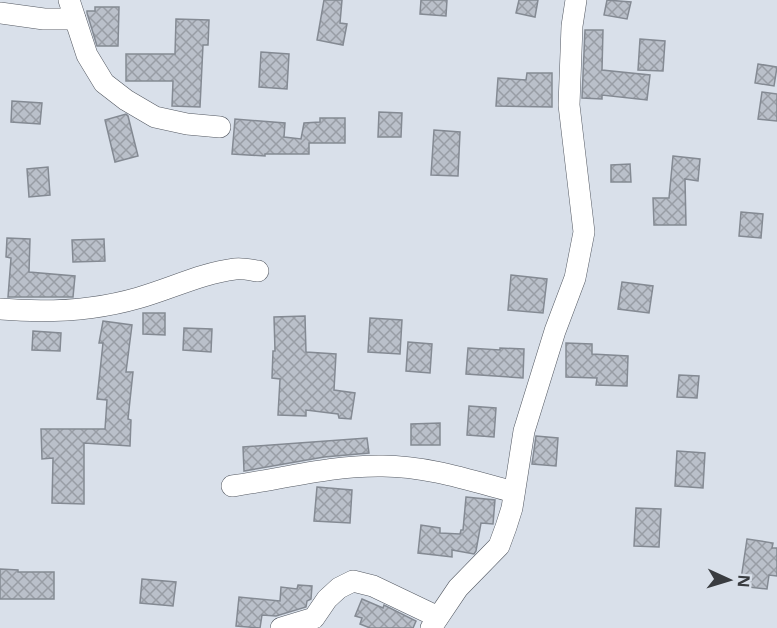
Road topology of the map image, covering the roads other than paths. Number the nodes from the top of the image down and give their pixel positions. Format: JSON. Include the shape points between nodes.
{"nodes":[{"id":1,"x":576,"y":0,"type":"edge"},
{"id":2,"x":72,"y":9,"type":"edge"},
{"id":3,"x":0,"y":13,"type":"edge"},
{"id":4,"x":220,"y":127,"type":"dead end"},
{"id":5,"x":258,"y":271,"type":"dead end"},
{"id":6,"x":0,"y":309,"type":"edge"},
{"id":7,"x":232,"y":486,"type":"dead end"},
{"id":8,"x":514,"y":492,"type":"junction"},
{"id":9,"x":435,"y":623,"type":"edge"},
{"id":10,"x":281,"y":628,"type":"edge"}],
"edges":[{"from":1,"to":8,"type":"street","via":[[569,105],[584,232],[575,278],[524,431]]},
{"from":2,"to":3,"type":"street","via":[[44,19]]},
{"from":2,"to":4,"type":"street","via":[[87,55],[104,83],[155,117]]},
{"from":5,"to":6,"type":"street","via":[[236,269],[86,309]]},
{"from":7,"to":8,"type":"street","via":[[352,466],[386,466],[418,469]]},
{"from":8,"to":9,"type":"street","via":[[499,546],[458,588]]},
{"from":9,"to":10,"type":"street","via":[[373,586],[353,581],[327,599],[314,618]]}]}
